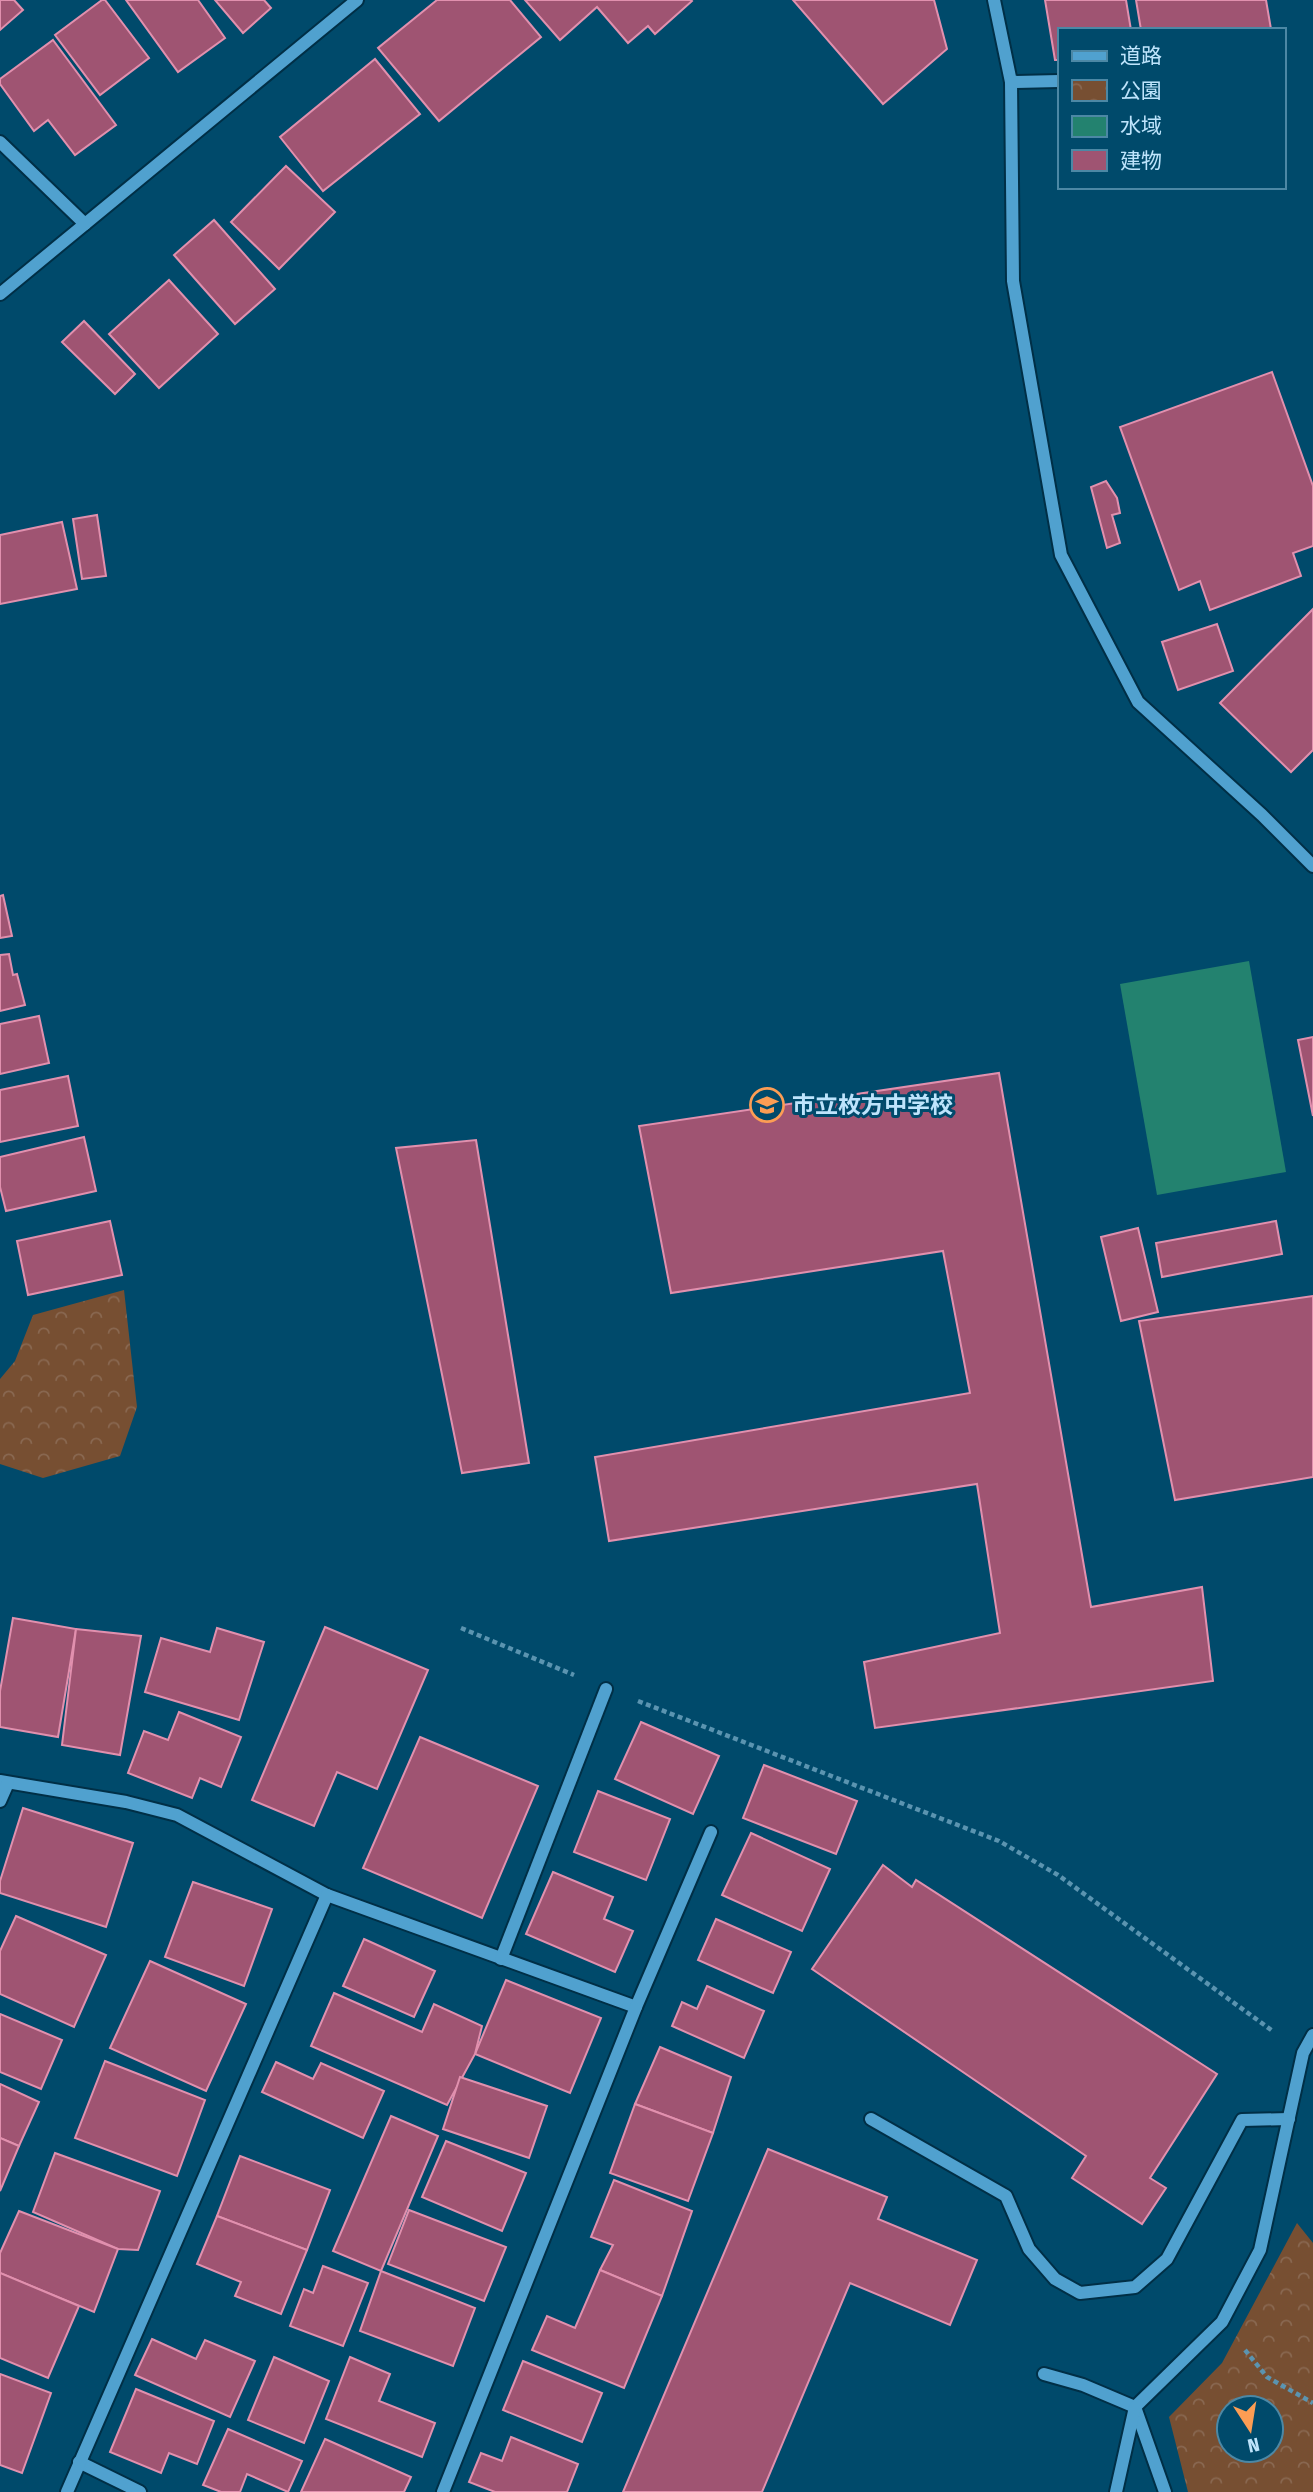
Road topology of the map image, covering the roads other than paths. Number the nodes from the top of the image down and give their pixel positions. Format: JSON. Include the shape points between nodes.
{"nodes":[{"id":1,"x":357,"y":0,"type":"edge"},
{"id":2,"x":994,"y":0,"type":"edge"},
{"id":3,"x":1058,"y":81,"type":"edge"},
{"id":4,"x":1011,"y":82,"type":"junction"},
{"id":5,"x":0,"y":142,"type":"edge"},
{"id":6,"x":85,"y":223,"type":"junction"},
{"id":7,"x":0,"y":294,"type":"edge"},
{"id":8,"x":1313,"y":866,"type":"edge"},
{"id":9,"x":606,"y":1689,"type":"road end"},
{"id":10,"x":4,"y":1782,"type":"edge"},
{"id":11,"x":0,"y":1801,"type":"edge"},
{"id":12,"x":711,"y":1832,"type":"dead end"},
{"id":13,"x":327,"y":1895,"type":"junction"},
{"id":14,"x":501,"y":1959,"type":"junction"},
{"id":15,"x":636,"y":2007,"type":"junction"},
{"id":16,"x":1313,"y":2035,"type":"edge"},
{"id":17,"x":870,"y":2119,"type":"dead end"},
{"id":18,"x":1289,"y":2119,"type":"junction"},
{"id":19,"x":1044,"y":2374,"type":"dead end"},
{"id":20,"x":1135,"y":2407,"type":"junction"},
{"id":21,"x":79,"y":2462,"type":"junction"},
{"id":22,"x":67,"y":2492,"type":"edge"},
{"id":23,"x":140,"y":2492,"type":"edge"},
{"id":24,"x":443,"y":2492,"type":"edge"},
{"id":25,"x":1116,"y":2492,"type":"edge"},
{"id":26,"x":1165,"y":2492,"type":"edge"}],
"edges":[{"from":1,"to":6,"type":"street"},
{"from":2,"to":4,"type":"street"},
{"from":3,"to":4,"type":"street"},
{"from":4,"to":8,"type":"street","via":[[1013,281],[1061,555],[1139,702]]},
{"from":5,"to":6,"type":"street"},
{"from":6,"to":7,"type":"street"},
{"from":9,"to":14,"type":"street"},
{"from":10,"to":11,"type":"street"},
{"from":10,"to":13,"type":"street","via":[[177,1815]]},
{"from":12,"to":15,"type":"street"},
{"from":13,"to":14,"type":"street"},
{"from":13,"to":21,"type":"street"},
{"from":14,"to":15,"type":"street"},
{"from":15,"to":24,"type":"street"},
{"from":16,"to":18,"type":"street","via":[[1303,2053]]},
{"from":17,"to":18,"type":"street","via":[[1006,2196],[1029,2249],[1055,2279],[1080,2293],[1135,2287],[1167,2259],[1242,2120]]},
{"from":18,"to":20,"type":"street","via":[[1260,2250],[1222,2322]]},
{"from":19,"to":20,"type":"street"},
{"from":20,"to":25,"type":"street"},
{"from":20,"to":26,"type":"street"},
{"from":21,"to":22,"type":"street"},
{"from":21,"to":23,"type":"street"}]}
